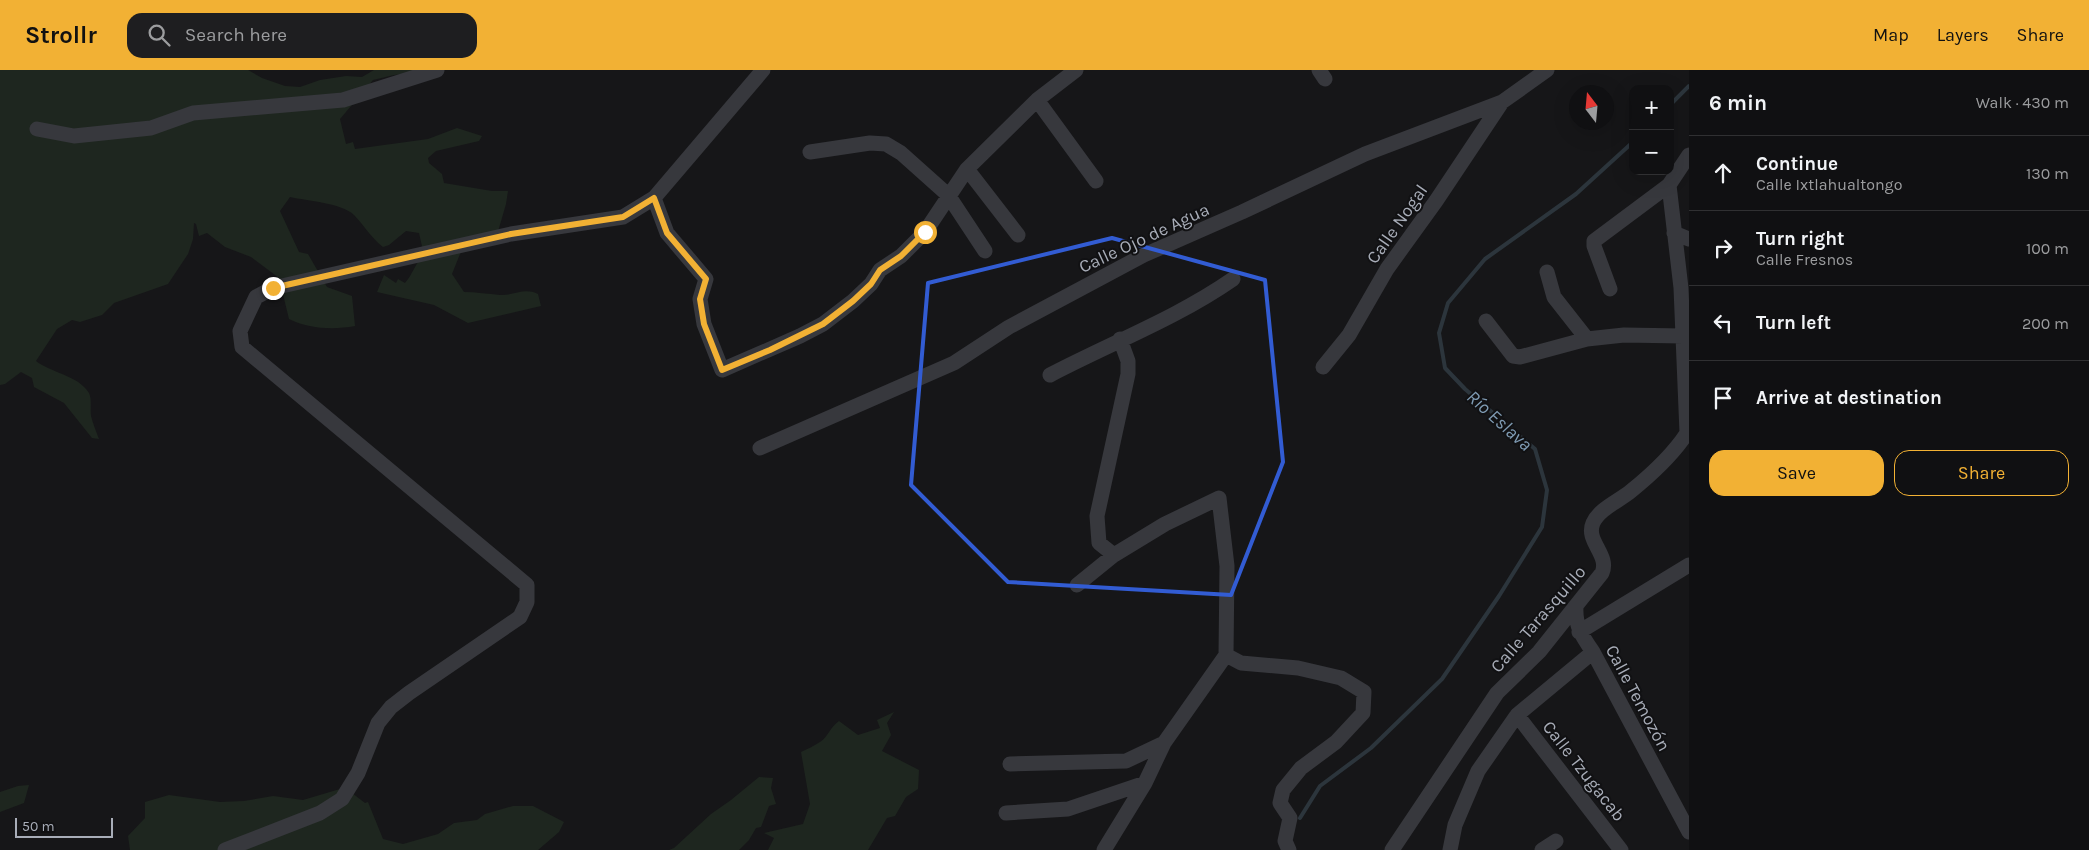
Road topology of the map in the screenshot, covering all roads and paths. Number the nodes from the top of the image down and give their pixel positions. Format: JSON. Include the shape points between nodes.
{"nodes":[{"id":1,"x":437,"y":70,"type":"edge"},
{"id":2,"x":763,"y":70,"type":"edge"},
{"id":3,"x":1076,"y":70,"type":"edge"},
{"id":4,"x":1547,"y":70,"type":"edge"},
{"id":5,"x":1037,"y":100,"type":"junction"},
{"id":6,"x":1502,"y":102,"type":"junction"},
{"id":7,"x":37,"y":129,"type":"dead end"},
{"id":8,"x":810,"y":152,"type":"dead end"},
{"id":9,"x":1689,"y":155,"type":"edge"},
{"id":10,"x":967,"y":169,"type":"junction"},
{"id":11,"x":1096,"y":181,"type":"dead end"},
{"id":12,"x":1669,"y":184,"type":"junction"},
{"id":13,"x":948,"y":195,"type":"junction"},
{"id":14,"x":654,"y":198,"type":"junction"},
{"id":15,"x":1674,"y":233,"type":"junction"},
{"id":16,"x":1018,"y":235,"type":"dead end"},
{"id":17,"x":1689,"y":239,"type":"edge"},
{"id":18,"x":985,"y":251,"type":"dead end"},
{"id":19,"x":1547,"y":272,"type":"dead end"},
{"id":20,"x":1233,"y":279,"type":"dead end"},
{"id":21,"x":1610,"y":289,"type":"dead end"},
{"id":22,"x":1685,"y":289,"type":"edge"},
{"id":23,"x":1486,"y":321,"type":"dead end"},
{"id":24,"x":1683,"y":336,"type":"junction"},
{"id":25,"x":1120,"y":339,"type":"junction"},
{"id":26,"x":1587,"y":339,"type":"junction"},
{"id":27,"x":1323,"y":367,"type":"dead end"},
{"id":28,"x":1050,"y":375,"type":"dead end"},
{"id":29,"x":760,"y":448,"type":"dead end"},
{"id":30,"x":1114,"y":555,"type":"junction"},
{"id":31,"x":1689,"y":565,"type":"edge"},
{"id":32,"x":1077,"y":585,"type":"dead end"},
{"id":33,"x":1576,"y":607,"type":"junction"},
{"id":34,"x":1579,"y":632,"type":"junction"},
{"id":35,"x":1593,"y":652,"type":"junction"},
{"id":36,"x":1226,"y":655,"type":"junction"},
{"id":37,"x":1517,"y":715,"type":"junction"},
{"id":38,"x":1164,"y":743,"type":"junction"},
{"id":39,"x":1010,"y":764,"type":"dead end"},
{"id":40,"x":1144,"y":783,"type":"junction"},
{"id":41,"x":1006,"y":813,"type":"dead end"},
{"id":42,"x":1689,"y":832,"type":"edge"},
{"id":43,"x":1556,"y":841,"type":"dead end"},
{"id":44,"x":1284,"y":847,"type":"edge"},
{"id":45,"x":225,"y":850,"type":"edge"},
{"id":46,"x":1104,"y":850,"type":"edge"},
{"id":47,"x":1392,"y":850,"type":"edge"},
{"id":48,"x":1450,"y":850,"type":"edge"},
{"id":49,"x":1542,"y":850,"type":"edge"},
{"id":50,"x":1621,"y":850,"type":"edge"}],
"edges":[{"from":1,"to":7,"type":"street","via":[[343,100],[193,113],[151,128],[74,136]]},
{"from":2,"to":14,"type":"street"},
{"from":3,"to":5,"type":"street"},
{"from":4,"to":6,"type":"street","name":"Calle Ojo de Agua"},
{"from":5,"to":10,"type":"street"},
{"from":5,"to":11,"type":"street"},
{"from":6,"to":27,"type":"street","name":"Calle Nogal","via":[[1387,269],[1349,335]]},
{"from":6,"to":29,"type":"street","name":"Calle Ojo de Agua","via":[[1365,154],[1144,254],[1009,327],[954,363]]},
{"from":8,"to":13,"type":"street","via":[[870,143],[886,144]]},
{"from":9,"to":12,"type":"street"},
{"from":10,"to":13,"type":"street"},
{"from":10,"to":16,"type":"street"},
{"from":12,"to":15,"type":"street","name":"Calle Tarasquillo"},
{"from":12,"to":21,"type":"street","via":[[1594,241]]},
{"from":13,"to":14,"type":"street","via":[[925,232],[901,256],[880,270],[853,301],[823,324],[722,370],[700,299],[706,279],[667,233]]},
{"from":13,"to":18,"type":"street"},
{"from":14,"to":45,"type":"street","via":[[623,217],[511,234],[273,288],[256,298],[240,331],[242,347],[527,585],[527,602],[520,617],[390,707],[378,723],[358,773],[342,799],[320,813]]},
{"from":15,"to":17,"type":"street"},
{"from":15,"to":22,"type":"street","name":"Calle Tarasquillo"},
{"from":19,"to":26,"type":"street","via":[[1554,297]]},
{"from":20,"to":25,"type":"street","via":[[1212,294]]},
{"from":22,"to":24,"type":"street","name":"Calle Tarasquillo"},
{"from":23,"to":26,"type":"street","via":[[1513,356],[1520,358]]},
{"from":24,"to":26,"type":"street","via":[[1624,335]]},
{"from":24,"to":33,"type":"street","name":"Calle Tarasquillo","via":[[1687,433],[1664,462],[1596,516],[1591,526],[1592,536],[1602,555],[1604,568]]},
{"from":25,"to":28,"type":"street"},
{"from":25,"to":30,"type":"street","via":[[1128,361],[1128,374],[1097,516],[1099,543]]},
{"from":30,"to":32,"type":"street"},
{"from":30,"to":36,"type":"street","via":[[1165,524],[1219,498],[1227,566]]},
{"from":31,"to":34,"type":"street"},
{"from":33,"to":34,"type":"street","name":"Calle Temozón","via":[[1575,620]]},
{"from":33,"to":47,"type":"street","name":"Calle Tarasquillo","via":[[1539,652],[1497,693]]},
{"from":34,"to":35,"type":"street","name":"Calle Temozón"},
{"from":35,"to":37,"type":"street"},
{"from":35,"to":42,"type":"street","name":"Calle Temozón"},
{"from":36,"to":38,"type":"street"},
{"from":36,"to":44,"type":"street","via":[[1241,663],[1298,668],[1341,678],[1364,692],[1363,712],[1336,742],[1301,768],[1283,790],[1280,803],[1290,818]]},
{"from":37,"to":48,"type":"street","via":[[1478,771],[1455,825]]},
{"from":37,"to":50,"type":"street","name":"Calle Tzugacab"},
{"from":38,"to":39,"type":"street","via":[[1126,761]]},
{"from":38,"to":40,"type":"street"},
{"from":40,"to":41,"type":"street","via":[[1068,809]]},
{"from":40,"to":46,"type":"street"},
{"from":43,"to":49,"type":"street"}]}
